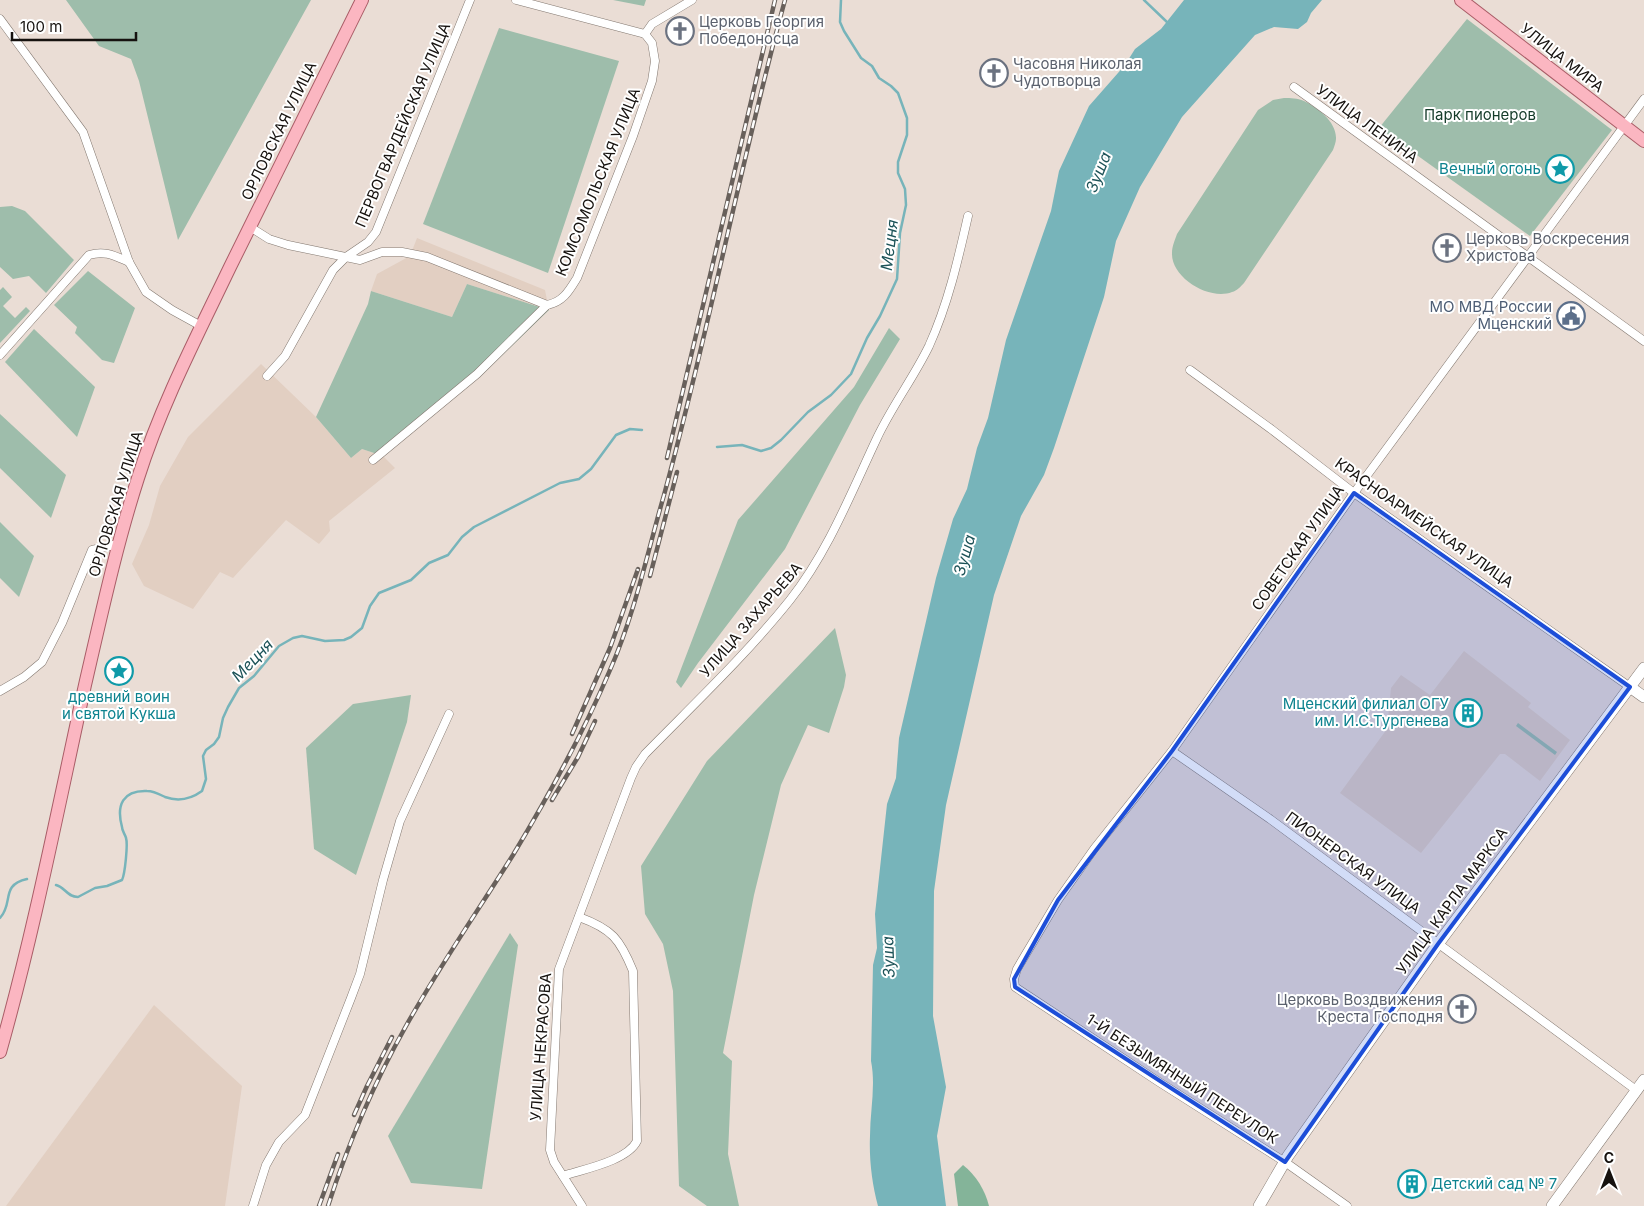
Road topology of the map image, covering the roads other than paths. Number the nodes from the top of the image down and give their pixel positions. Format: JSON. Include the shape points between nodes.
{"nodes":[{"id":1,"x":362,"y":0,"type":"edge"},
{"id":2,"x":470,"y":0,"type":"edge"},
{"id":3,"x":516,"y":0,"type":"edge"},
{"id":4,"x":692,"y":0,"type":"edge"},
{"id":5,"x":1461,"y":0,"type":"edge"},
{"id":6,"x":0,"y":18,"type":"edge"},
{"id":7,"x":645,"y":34,"type":"junction"},
{"id":8,"x":1294,"y":87,"type":"dead end"},
{"id":9,"x":1644,"y":99,"type":"edge"},
{"id":10,"x":1624,"y":127,"type":"junction"},
{"id":11,"x":1644,"y":141,"type":"edge"},
{"id":12,"x":968,"y":216,"type":"dead end"},
{"id":13,"x":250,"y":227,"type":"junction"},
{"id":14,"x":346,"y":257,"type":"junction"},
{"id":15,"x":1528,"y":257,"type":"junction"},
{"id":16,"x":129,"y":262,"type":"junction"},
{"id":17,"x":547,"y":305,"type":"junction"},
{"id":18,"x":202,"y":326,"type":"junction"},
{"id":19,"x":1644,"y":341,"type":"edge"},
{"id":20,"x":0,"y":355,"type":"edge"},
{"id":21,"x":1190,"y":370,"type":"dead end"},
{"id":22,"x":268,"y":376,"type":"dead end"},
{"id":23,"x":373,"y":460,"type":"dead end"},
{"id":24,"x":1354,"y":493,"type":"junction"},
{"id":25,"x":118,"y":544,"type":"junction"},
{"id":26,"x":1644,"y":668,"type":"edge"},
{"id":27,"x":1630,"y":687,"type":"junction"},
{"id":28,"x":0,"y":691,"type":"edge"},
{"id":29,"x":1644,"y":697,"type":"edge"},
{"id":30,"x":449,"y":714,"type":"dead end"},
{"id":31,"x":1172,"y":751,"type":"junction"},
{"id":32,"x":579,"y":916,"type":"junction"},
{"id":33,"x":1438,"y":944,"type":"junction"},
{"id":34,"x":1017,"y":969,"type":"joint"},
{"id":35,"x":0,"y":1052,"type":"edge"},
{"id":36,"x":1644,"y":1080,"type":"edge"},
{"id":37,"x":1636,"y":1090,"type":"junction"},
{"id":38,"x":1285,"y":1162,"type":"junction"},
{"id":39,"x":564,"y":1177,"type":"junction"},
{"id":40,"x":253,"y":1206,"type":"edge"},
{"id":41,"x":582,"y":1206,"type":"edge"},
{"id":42,"x":1259,"y":1206,"type":"edge"},
{"id":43,"x":1347,"y":1206,"type":"edge"},
{"id":44,"x":1552,"y":1206,"type":"edge"}],
"edges":[{"from":1,"to":13,"type":"main road","name":"ОРЛОВСКАЯ УЛИЦА"},
{"from":2,"to":14,"type":"street","name":"ПЕРВОГВАРДЕЙСКАЯ УЛИЦА","via":[[376,232],[368,242]]},
{"from":3,"to":7,"type":"street"},
{"from":4,"to":7,"type":"street","via":[[652,24]]},
{"from":5,"to":10,"type":"main road","name":"УЛИЦА МИРА"},
{"from":6,"to":16,"type":"street","via":[[83,132]]},
{"from":7,"to":17,"type":"street","name":"КОМСОМОЛЬСКАЯ УЛИЦА","via":[[652,44],[655,61],[652,81],[633,136],[577,278],[557,303]]},
{"from":8,"to":15,"type":"street","name":"УЛИЦА ЛЕНИНА"},
{"from":9,"to":10,"type":"street","name":"СОВЕТСКАЯ УЛИЦА"},
{"from":10,"to":11,"type":"main road","name":"УЛИЦА МИРА"},
{"from":10,"to":15,"type":"street","name":"СОВЕТСКАЯ УЛИЦА"},
{"from":12,"to":32,"type":"street","name":"УЛИЦА ЗАХАРЬЕВА","via":[[950,291],[929,345],[880,433],[814,568],[744,654],[636,767]]},
{"from":13,"to":14,"type":"street","via":[[269,239],[288,245]]},
{"from":13,"to":18,"type":"main road","name":"ОРЛОВСКАЯ УЛИЦА"},
{"from":14,"to":17,"type":"street","via":[[360,260],[382,252],[427,257]]},
{"from":14,"to":22,"type":"street","name":"ПЕРВОГВАРДЕЙСКАЯ УЛИЦА","via":[[333,270],[285,356]]},
{"from":15,"to":19,"type":"street","name":"УЛИЦА ЛЕНИНА"},
{"from":15,"to":24,"type":"street","name":"СОВЕТСКАЯ УЛИЦА"},
{"from":16,"to":18,"type":"street","via":[[146,292]]},
{"from":16,"to":20,"type":"street","via":[[109,253],[90,255]]},
{"from":17,"to":23,"type":"street","name":"КОМСОМОЛЬСКАЯ УЛИЦА","via":[[477,374]]},
{"from":18,"to":25,"type":"main road","name":"ОРЛОВСКАЯ УЛИЦА","via":[[161,414],[138,475]]},
{"from":21,"to":24,"type":"street","name":"КРАСНОАРМЕЙСКАЯ УЛИЦА"},
{"from":24,"to":27,"type":"street","name":"КРАСНОАРМЕЙСКАЯ УЛИЦА"},
{"from":24,"to":31,"type":"street","name":"СОВЕТСКАЯ УЛИЦА"},
{"from":25,"to":28,"type":"street","via":[[92,550],[42,662]]},
{"from":25,"to":35,"type":"main road","name":"ОРЛОВСКАЯ УЛИЦА"},
{"from":26,"to":27,"type":"main road","name":"УЛИЦА КАРЛА МАРКСА"},
{"from":27,"to":29,"type":"main road","name":"КРАСНОАРМЕЙСКАЯ УЛИЦА"},
{"from":27,"to":33,"type":"main road","name":"УЛИЦА КАРЛА МАРКСА"},
{"from":30,"to":40,"type":"street","via":[[400,821],[360,974],[305,1115],[279,1142],[266,1165]]},
{"from":31,"to":33,"type":"street","name":"ПИОНЕРСКАЯ УЛИЦА","via":[[1270,819]]},
{"from":31,"to":34,"type":"street","name":"СОВЕТСКАЯ УЛИЦА","via":[[1094,849],[1058,900]]},
{"from":32,"to":39,"type":"street","name":"УЛИЦА НЕКРАСОВА","via":[[559,969],[549,1137],[554,1162]]},
{"from":32,"to":39,"type":"street","via":[[612,933],[625,950],[633,971],[637,1141],[634,1148],[608,1162]]},
{"from":33,"to":37,"type":"street","name":"ПИОНЕРСКАЯ УЛИЦА"},
{"from":33,"to":38,"type":"main road","name":"УЛИЦА КАРЛА МАРКСА"},
{"from":34,"to":38,"type":"street","name":"1-Й БЕЗЫМЯННЫЙ ПЕРЕУЛОК","via":[[1016,986]]},
{"from":36,"to":37,"type":"main road"},
{"from":37,"to":44,"type":"main road"},
{"from":38,"to":42,"type":"main road","name":"УЛИЦА КАРЛА МАРКСА"},
{"from":38,"to":43,"type":"street","name":"1-Й БЕЗЫМЯННЫЙ ПЕРЕУЛОК"},
{"from":39,"to":41,"type":"street","name":"УЛИЦА НЕКРАСОВА"}]}
